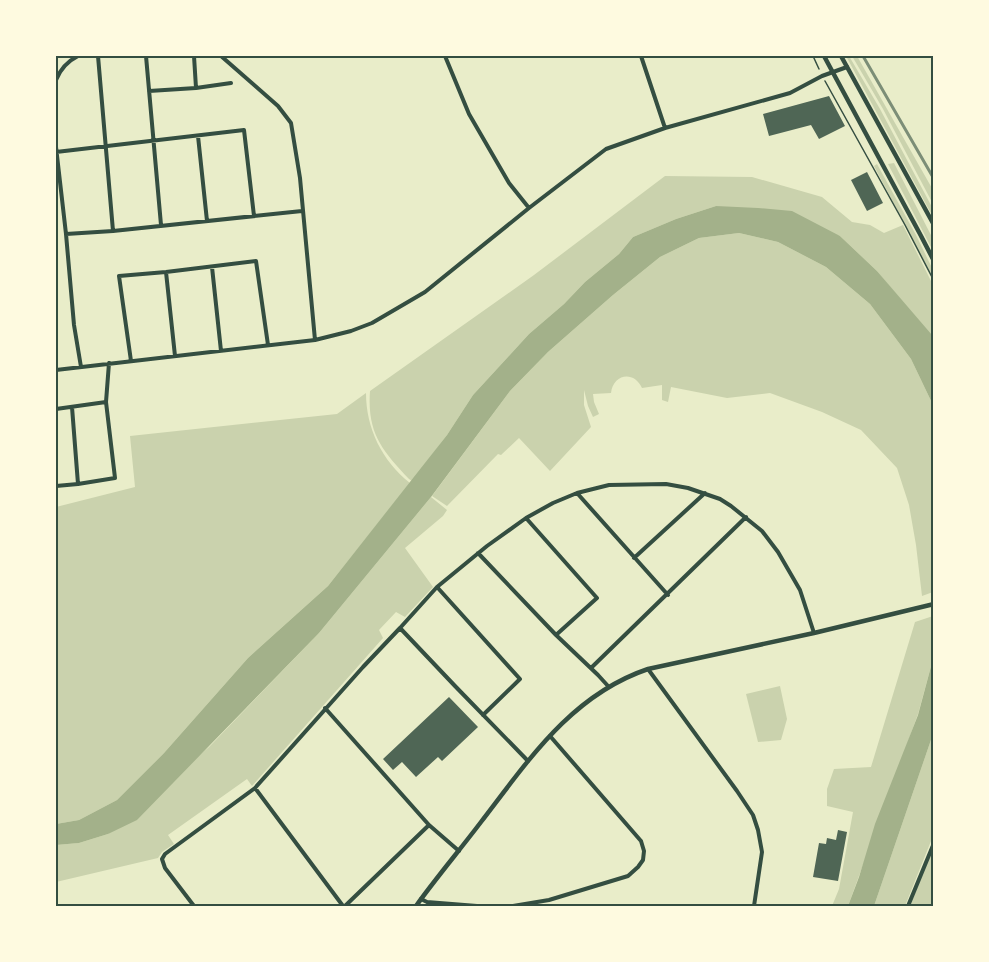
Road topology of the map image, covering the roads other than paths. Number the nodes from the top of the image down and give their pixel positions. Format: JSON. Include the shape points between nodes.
{"nodes":[{"id":1,"x":78,"y":56,"type":"edge"},
{"id":2,"x":98,"y":56,"type":"edge"},
{"id":3,"x":146,"y":56,"type":"edge"},
{"id":4,"x":194,"y":56,"type":"edge"},
{"id":5,"x":221,"y":56,"type":"edge"},
{"id":6,"x":445,"y":56,"type":"edge"},
{"id":7,"x":641,"y":56,"type":"edge"},
{"id":8,"x":824,"y":56,"type":"edge"},
{"id":9,"x":841,"y":56,"type":"edge"},
{"id":10,"x":72,"y":57,"type":"edge"},
{"id":11,"x":847,"y":67,"type":"junction"},
{"id":12,"x":832,"y":71,"type":"junction"},
{"id":13,"x":56,"y":80,"type":"edge"},
{"id":14,"x":231,"y":83,"type":"dead end"},
{"id":15,"x":196,"y":88,"type":"junction"},
{"id":16,"x":149,"y":91,"type":"junction"},
{"id":17,"x":665,"y":128,"type":"junction"},
{"id":18,"x":198,"y":136,"type":"junction"},
{"id":19,"x":155,"y":141,"type":"junction"},
{"id":20,"x":106,"y":146,"type":"junction"},
{"id":21,"x":56,"y":149,"type":"edge"},
{"id":22,"x":529,"y":208,"type":"junction"},
{"id":23,"x":302,"y":211,"type":"junction"},
{"id":24,"x":254,"y":216,"type":"junction"},
{"id":25,"x":207,"y":221,"type":"junction"},
{"id":26,"x":161,"y":225,"type":"junction"},
{"id":27,"x":933,"y":225,"type":"edge"},
{"id":28,"x":113,"y":231,"type":"junction"},
{"id":29,"x":66,"y":234,"type":"junction"},
{"id":30,"x":933,"y":261,"type":"edge"},
{"id":31,"x":212,"y":267,"type":"junction"},
{"id":32,"x":166,"y":272,"type":"junction"},
{"id":33,"x":315,"y":340,"type":"junction"},
{"id":34,"x":268,"y":346,"type":"junction"},
{"id":35,"x":221,"y":351,"type":"junction"},
{"id":36,"x":175,"y":356,"type":"junction"},
{"id":37,"x":131,"y":361,"type":"junction"},
{"id":38,"x":109,"y":363,"type":"junction"},
{"id":39,"x":81,"y":366,"type":"junction"},
{"id":40,"x":56,"y":370,"type":"edge"},
{"id":41,"x":106,"y":402,"type":"junction"},
{"id":42,"x":72,"y":407,"type":"junction"},
{"id":43,"x":56,"y":409,"type":"edge"},
{"id":44,"x":78,"y":484,"type":"junction"},
{"id":45,"x":56,"y":486,"type":"edge"},
{"id":46,"x":577,"y":493,"type":"junction"},
{"id":47,"x":705,"y":493,"type":"junction"},
{"id":48,"x":526,"y":518,"type":"junction"},
{"id":49,"x":746,"y":518,"type":"junction"},
{"id":50,"x":478,"y":553,"type":"junction"},
{"id":51,"x":634,"y":558,"type":"junction"},
{"id":52,"x":437,"y":587,"type":"junction"},
{"id":53,"x":668,"y":595,"type":"junction"},
{"id":54,"x":933,"y":604,"type":"edge"},
{"id":55,"x":400,"y":628,"type":"junction"},
{"id":56,"x":814,"y":633,"type":"junction"},
{"id":57,"x":556,"y":635,"type":"junction"},
{"id":58,"x":591,"y":668,"type":"junction"},
{"id":59,"x":648,"y":669,"type":"junction"},
{"id":60,"x":608,"y":686,"type":"junction"},
{"id":61,"x":325,"y":708,"type":"junction"},
{"id":62,"x":483,"y":715,"type":"junction"},
{"id":63,"x":549,"y":735,"type":"junction"},
{"id":64,"x":528,"y":761,"type":"junction"},
{"id":65,"x":255,"y":788,"type":"junction"},
{"id":66,"x":429,"y":825,"type":"junction"},
{"id":67,"x":933,"y":843,"type":"edge"},
{"id":68,"x":459,"y":851,"type":"junction"},
{"id":69,"x":421,"y":899,"type":"junction"},
{"id":70,"x":194,"y":906,"type":"edge"},
{"id":71,"x":344,"y":906,"type":"edge"},
{"id":72,"x":416,"y":906,"type":"edge"},
{"id":73,"x":754,"y":906,"type":"edge"},
{"id":74,"x":908,"y":906,"type":"edge"}],
"edges":[{"from":1,"to":10,"type":"street"},
{"from":2,"to":20,"type":"street"},
{"from":3,"to":16,"type":"street"},
{"from":4,"to":15,"type":"street"},
{"from":5,"to":23,"type":"street","via":[[278,106],[291,123]]},
{"from":6,"to":22,"type":"street","via":[[469,114],[509,183]]},
{"from":7,"to":17,"type":"street"},
{"from":8,"to":12,"type":"street"},
{"from":9,"to":11,"type":"street"},
{"from":10,"to":13,"type":"street"},
{"from":11,"to":12,"type":"street"},
{"from":11,"to":27,"type":"street"},
{"from":12,"to":17,"type":"street","via":[[790,93]]},
{"from":12,"to":30,"type":"street"},
{"from":14,"to":15,"type":"street"},
{"from":15,"to":16,"type":"street"},
{"from":16,"to":19,"type":"street"},
{"from":17,"to":22,"type":"street","via":[[606,149]]},
{"from":18,"to":19,"type":"street"},
{"from":18,"to":24,"type":"street","via":[[244,130]]},
{"from":18,"to":25,"type":"street"},
{"from":19,"to":20,"type":"street"},
{"from":19,"to":26,"type":"street"},
{"from":20,"to":21,"type":"street"},
{"from":20,"to":28,"type":"street"},
{"from":21,"to":29,"type":"street"},
{"from":22,"to":33,"type":"street","via":[[425,292],[372,323]]},
{"from":23,"to":24,"type":"street"},
{"from":23,"to":33,"type":"street"},
{"from":24,"to":25,"type":"street"},
{"from":25,"to":26,"type":"street"},
{"from":26,"to":28,"type":"street"},
{"from":28,"to":29,"type":"street"},
{"from":29,"to":39,"type":"street"},
{"from":31,"to":32,"type":"street"},
{"from":31,"to":34,"type":"street","via":[[256,261]]},
{"from":31,"to":35,"type":"street"},
{"from":32,"to":36,"type":"street"},
{"from":32,"to":37,"type":"street","via":[[119,276]]},
{"from":33,"to":34,"type":"street"},
{"from":34,"to":35,"type":"street"},
{"from":35,"to":36,"type":"street"},
{"from":36,"to":37,"type":"street"},
{"from":37,"to":38,"type":"street"},
{"from":38,"to":39,"type":"street"},
{"from":38,"to":41,"type":"street"},
{"from":39,"to":40,"type":"street"},
{"from":41,"to":42,"type":"street"},
{"from":41,"to":44,"type":"street","via":[[115,478]]},
{"from":42,"to":43,"type":"street"},
{"from":42,"to":44,"type":"street"},
{"from":44,"to":45,"type":"street"},
{"from":46,"to":47,"type":"street","via":[[609,485],[666,484]]},
{"from":46,"to":48,"type":"street"},
{"from":46,"to":51,"type":"street"},
{"from":47,"to":49,"type":"street"},
{"from":47,"to":51,"type":"street"},
{"from":48,"to":50,"type":"street"},
{"from":48,"to":57,"type":"street","via":[[597,598]]},
{"from":49,"to":53,"type":"street"},
{"from":49,"to":56,"type":"street","via":[[762,531],[784,561],[800,591]]},
{"from":50,"to":52,"type":"street"},
{"from":50,"to":57,"type":"street"},
{"from":51,"to":53,"type":"street"},
{"from":52,"to":55,"type":"street"},
{"from":52,"to":62,"type":"street","via":[[520,679]]},
{"from":53,"to":58,"type":"street"},
{"from":54,"to":56,"type":"street"},
{"from":55,"to":61,"type":"street"},
{"from":55,"to":62,"type":"street"},
{"from":56,"to":59,"type":"street"},
{"from":57,"to":58,"type":"street"},
{"from":58,"to":60,"type":"street"},
{"from":59,"to":60,"type":"street"},
{"from":59,"to":73,"type":"street","via":[[753,815],[762,852]]},
{"from":60,"to":63,"type":"street"},
{"from":61,"to":65,"type":"street"},
{"from":61,"to":66,"type":"street"},
{"from":62,"to":64,"type":"street"},
{"from":63,"to":64,"type":"street"},
{"from":63,"to":69,"type":"street","via":[[640,841],[644,851],[638,867],[628,876],[549,900],[513,906]]},
{"from":64,"to":68,"type":"street"},
{"from":65,"to":70,"type":"street","via":[[165,854],[163,864]]},
{"from":65,"to":71,"type":"street"},
{"from":66,"to":68,"type":"street"},
{"from":66,"to":71,"type":"street"},
{"from":67,"to":74,"type":"street"},
{"from":68,"to":69,"type":"street"},
{"from":69,"to":72,"type":"street"}]}
